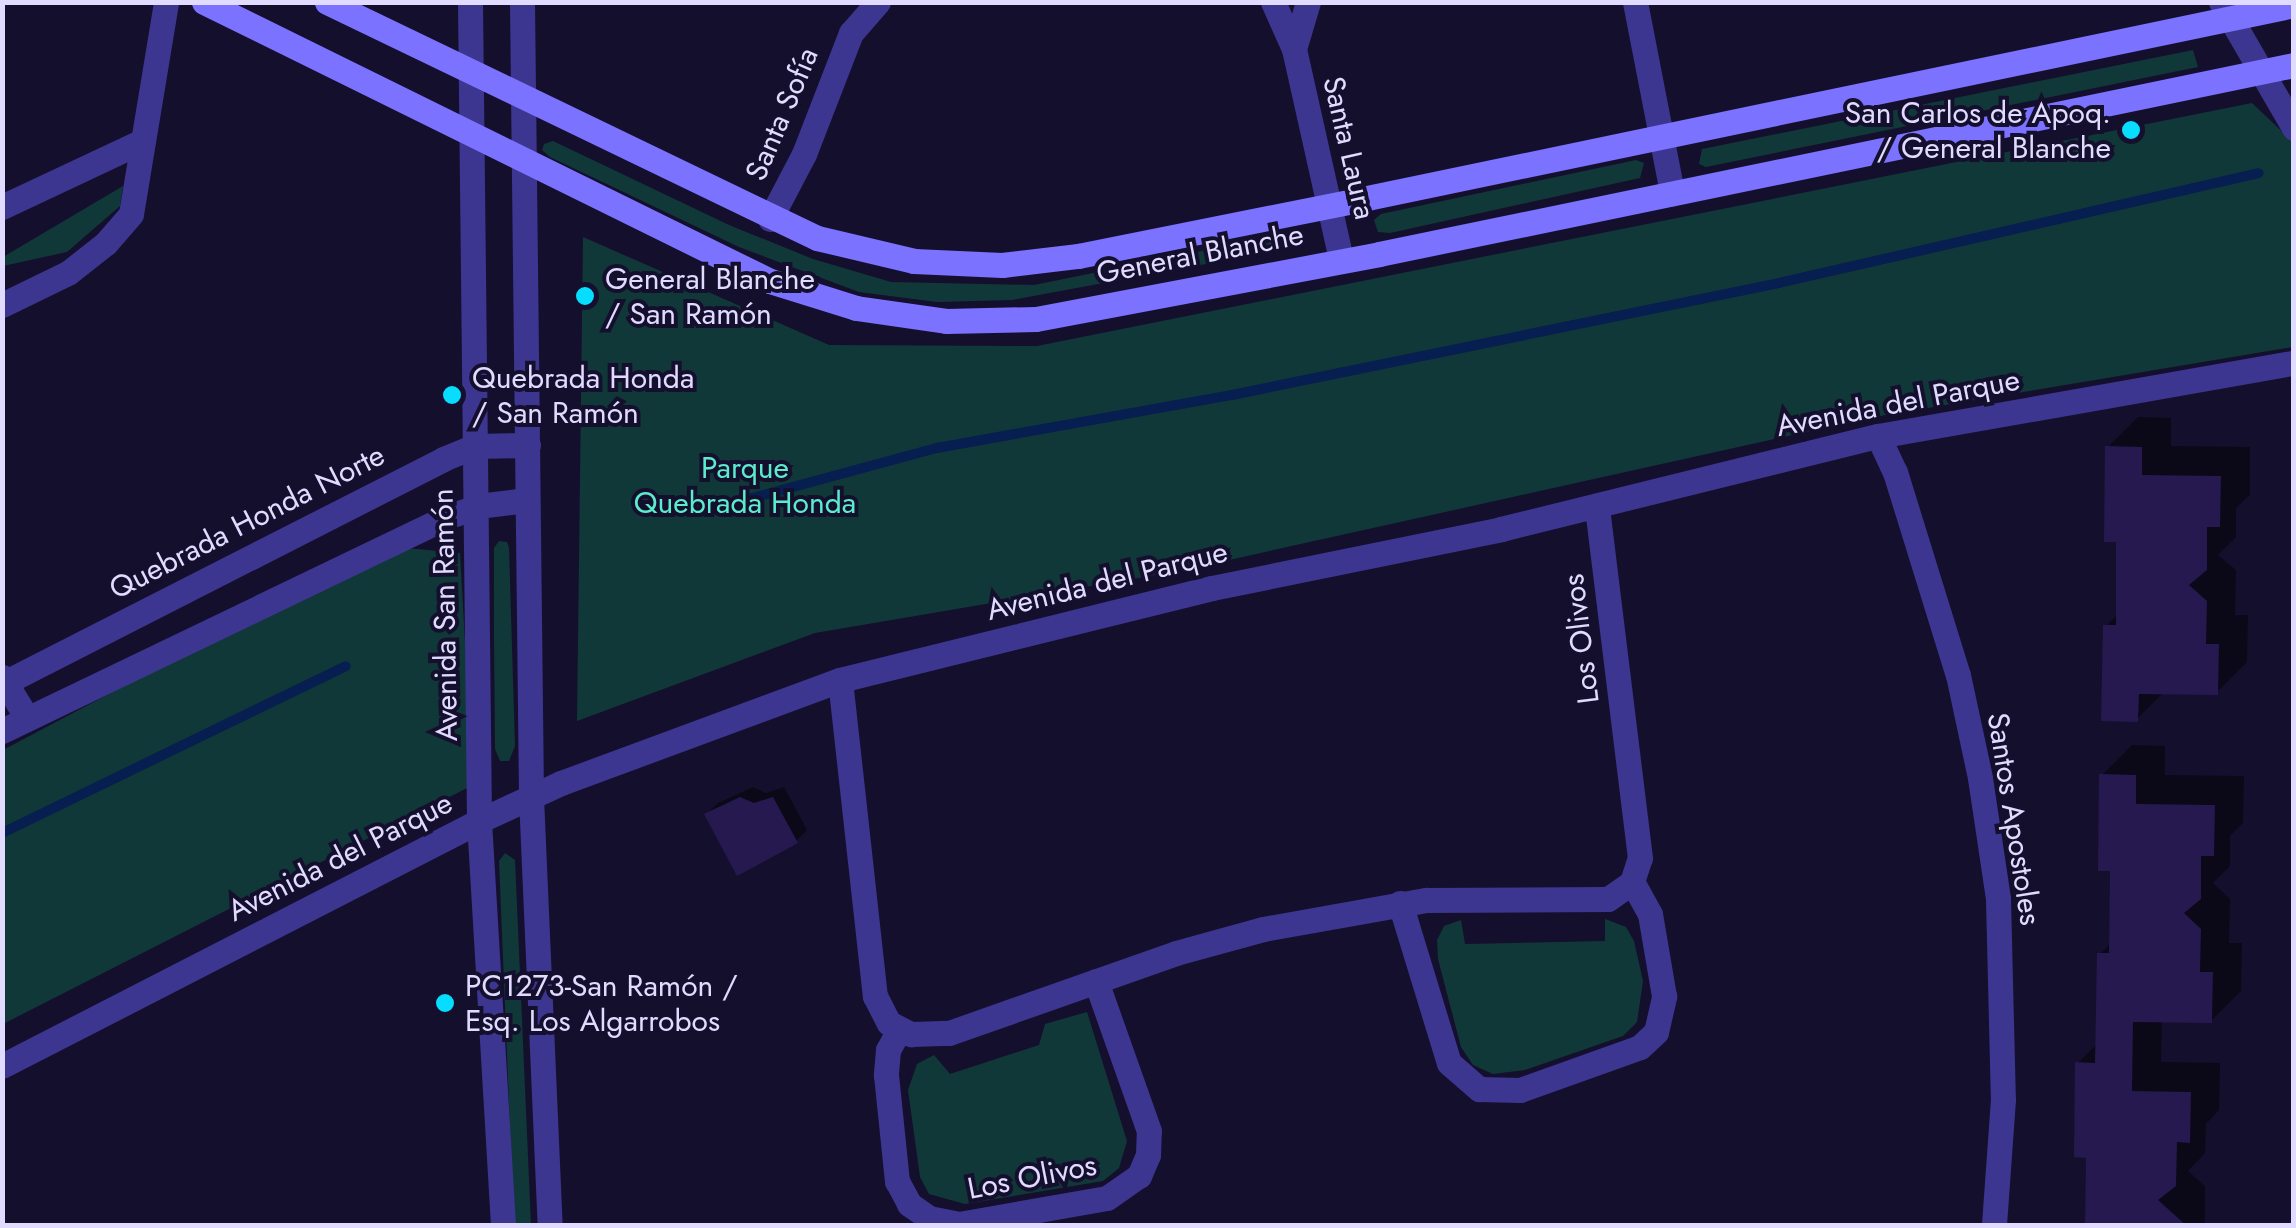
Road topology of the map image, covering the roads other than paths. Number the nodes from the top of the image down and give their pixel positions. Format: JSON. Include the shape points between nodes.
{"nodes":[{"id":1,"x":166,"y":2,"type":"edge"},
{"id":2,"x":204,"y":2,"type":"edge"},
{"id":3,"x":327,"y":2,"type":"edge"},
{"id":4,"x":470,"y":2,"type":"edge"},
{"id":5,"x":522,"y":2,"type":"edge"},
{"id":6,"x":852,"y":2,"type":"edge"},
{"id":7,"x":878,"y":2,"type":"edge"},
{"id":8,"x":1272,"y":2,"type":"edge"},
{"id":9,"x":1308,"y":2,"type":"edge"},
{"id":10,"x":1635,"y":2,"type":"edge"},
{"id":11,"x":2290,"y":7,"type":"edge"},
{"id":12,"x":2225,"y":11,"type":"edge"},
{"id":13,"x":851,"y":33,"type":"junction"},
{"id":14,"x":1294,"y":50,"type":"junction"},
{"id":15,"x":2294,"y":65,"type":"edge"},
{"id":16,"x":2261,"y":72,"type":"junction"},
{"id":17,"x":472,"y":74,"type":"junction"},
{"id":18,"x":525,"y":100,"type":"junction"},
{"id":19,"x":2294,"y":128,"type":"edge"},
{"id":20,"x":473,"y":137,"type":"junction"},
{"id":21,"x":1661,"y":138,"type":"junction"},
{"id":22,"x":142,"y":141,"type":"junction"},
{"id":23,"x":526,"y":163,"type":"junction"},
{"id":24,"x":1672,"y":193,"type":"junction"},
{"id":25,"x":1329,"y":206,"type":"junction"},
{"id":26,"x":2,"y":207,"type":"edge"},
{"id":27,"x":770,"y":219,"type":"junction"},
{"id":28,"x":1341,"y":260,"type":"junction"},
{"id":29,"x":2,"y":305,"type":"edge"},
{"id":30,"x":2294,"y":363,"type":"edge"},
{"id":31,"x":1878,"y":436,"type":"junction"},
{"id":32,"x":528,"y":445,"type":"junction"},
{"id":33,"x":475,"y":446,"type":"junction"},
{"id":34,"x":528,"y":500,"type":"junction"},
{"id":35,"x":478,"y":506,"type":"junction"},
{"id":36,"x":1597,"y":506,"type":"junction"},
{"id":37,"x":840,"y":680,"type":"junction"},
{"id":38,"x":3,"y":681,"type":"edge"},
{"id":39,"x":27,"y":718,"type":"junction"},
{"id":40,"x":2,"y":731,"type":"edge"},
{"id":41,"x":530,"y":798,"type":"junction"},
{"id":42,"x":480,"y":821,"type":"junction"},
{"id":43,"x":1632,"y":882,"type":"junction"},
{"id":44,"x":1400,"y":903,"type":"junction"},
{"id":45,"x":1096,"y":980,"type":"junction"},
{"id":46,"x":899,"y":1030,"type":"junction"},
{"id":47,"x":2,"y":1066,"type":"edge"},
{"id":48,"x":503,"y":1226,"type":"edge"},
{"id":49,"x":550,"y":1226,"type":"edge"},
{"id":50,"x":1994,"y":1226,"type":"edge"}],
"edges":[{"from":1,"to":22,"type":"street"},
{"from":2,"to":20,"type":"main road","name":"General Blanche"},
{"from":3,"to":17,"type":"main road","name":"General Blanche"},
{"from":4,"to":17,"type":"street","name":"Avenida San Ramón"},
{"from":5,"to":18,"type":"street"},
{"from":6,"to":13,"type":"street","name":"Santa Sofía"},
{"from":7,"to":13,"type":"street","name":"Santa Sofía"},
{"from":8,"to":14,"type":"street","name":"Santa Laura"},
{"from":9,"to":14,"type":"street","name":"Santa Laura"},
{"from":10,"to":21,"type":"street"},
{"from":11,"to":12,"type":"main road","name":"General Blanche"},
{"from":12,"to":16,"type":"street"},
{"from":12,"to":21,"type":"main road","name":"General Blanche"},
{"from":13,"to":27,"type":"street","name":"Santa Sofía","via":[[804,154]]},
{"from":14,"to":25,"type":"street","name":"Santa Laura"},
{"from":15,"to":16,"type":"main road","name":"General Blanche"},
{"from":16,"to":19,"type":"street"},
{"from":16,"to":24,"type":"main road","name":"General Blanche"},
{"from":17,"to":18,"type":"main road","name":"General Blanche"},
{"from":17,"to":20,"type":"street","name":"Avenida San Ramón"},
{"from":18,"to":23,"type":"street"},
{"from":18,"to":27,"type":"main road","name":"General Blanche"},
{"from":20,"to":23,"type":"main road","name":"General Blanche"},
{"from":20,"to":33,"type":"street","name":"Avenida San Ramón"},
{"from":21,"to":24,"type":"street"},
{"from":21,"to":25,"type":"main road","name":"General Blanche"},
{"from":22,"to":26,"type":"street"},
{"from":22,"to":29,"type":"street","via":[[131,214],[68,273]]},
{"from":23,"to":28,"type":"main road","name":"General Blanche","via":[[770,281],[901,316],[1036,319]]},
{"from":23,"to":32,"type":"street"},
{"from":24,"to":28,"type":"main road","name":"General Blanche"},
{"from":25,"to":27,"type":"main road","name":"General Blanche","via":[[1002,265],[865,252]]},
{"from":25,"to":28,"type":"street","name":"Santa Laura"},
{"from":30,"to":31,"type":"street","name":"Avenida del Parque"},
{"from":31,"to":36,"type":"street","name":"Avenida del Parque"},
{"from":31,"to":50,"type":"street","name":"Santos Apostoles","via":[[1958,675],[1996,882],[2003,1098]]},
{"from":32,"to":33,"type":"street","name":"Quebrada Honda Norte"},
{"from":32,"to":34,"type":"street"},
{"from":33,"to":35,"type":"street","name":"Avenida San Ramón"},
{"from":33,"to":38,"type":"street","name":"Quebrada Honda Norte"},
{"from":34,"to":35,"type":"street"},
{"from":34,"to":41,"type":"street"},
{"from":35,"to":39,"type":"street"},
{"from":35,"to":42,"type":"street","name":"Avenida San Ramón"},
{"from":36,"to":37,"type":"street","name":"Avenida del Parque","via":[[1212,588]]},
{"from":36,"to":43,"type":"street","name":"Los Olivos","via":[[1639,849]]},
{"from":37,"to":41,"type":"street","name":"Avenida del Parque"},
{"from":37,"to":46,"type":"street","via":[[874,996],[882,1016]]},
{"from":38,"to":39,"type":"street"},
{"from":39,"to":40,"type":"street"},
{"from":41,"to":42,"type":"street","name":"Avenida del Parque"},
{"from":41,"to":49,"type":"street"},
{"from":42,"to":47,"type":"street","name":"Avenida del Parque"},
{"from":42,"to":48,"type":"street","name":"Avenida San Ramón"},
{"from":43,"to":44,"type":"street","via":[[1594,901]]},
{"from":43,"to":44,"type":"street","via":[[1650,914],[1664,996],[1656,1032],[1640,1047],[1520,1090],[1479,1089],[1449,1064]]},
{"from":44,"to":45,"type":"street","via":[[1233,936]]},
{"from":45,"to":46,"type":"street","via":[[949,1034]]},
{"from":45,"to":46,"type":"street","name":"Los Olivos","via":[[1149,1131],[1139,1176],[1107,1198],[959,1224],[930,1218],[909,1204],[897,1181],[886,1075],[888,1050]]}]}
